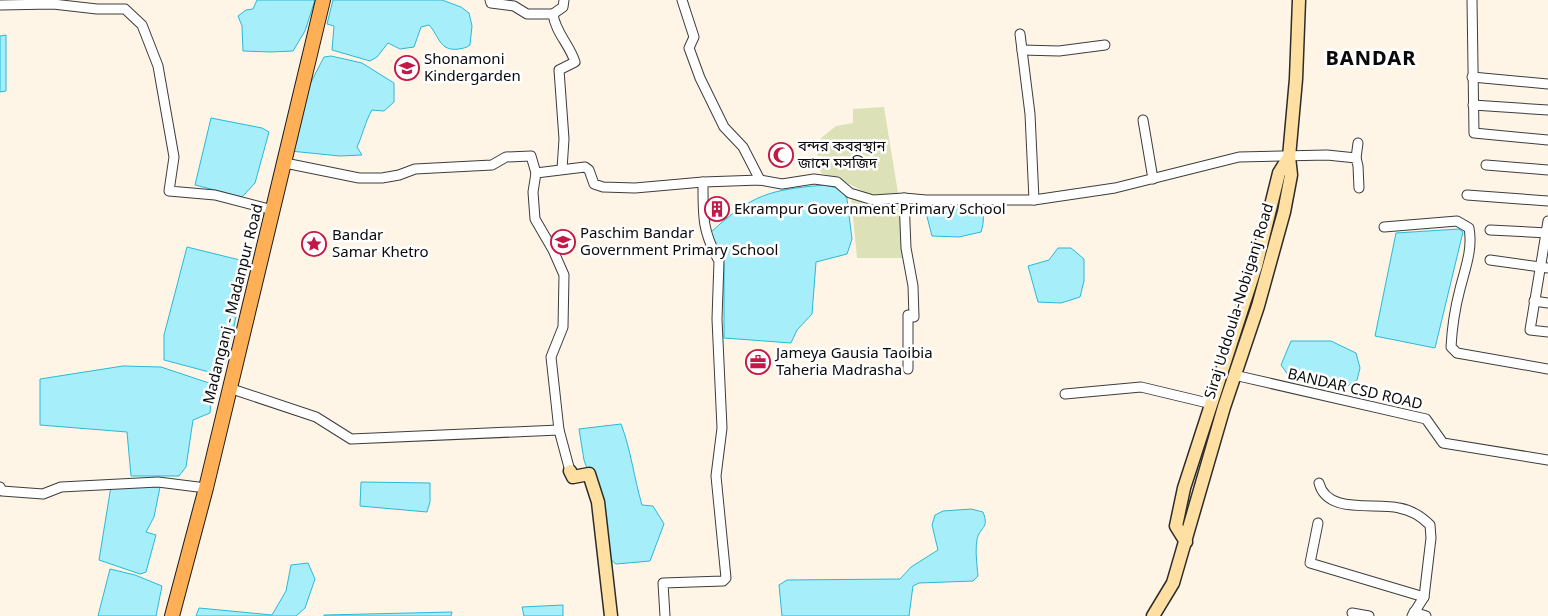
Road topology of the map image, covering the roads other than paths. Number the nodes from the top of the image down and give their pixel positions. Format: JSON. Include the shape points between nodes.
{"nodes":[{"id":1,"x":323,"y":0,"type":"edge"},
{"id":2,"x":490,"y":0,"type":"edge"},
{"id":3,"x":564,"y":0,"type":"edge"},
{"id":4,"x":682,"y":0,"type":"edge"},
{"id":5,"x":1300,"y":0,"type":"edge"},
{"id":6,"x":1472,"y":0,"type":"edge"},
{"id":7,"x":0,"y":5,"type":"edge"},
{"id":8,"x":553,"y":14,"type":"junction"},
{"id":9,"x":1020,"y":34,"type":"dead end"},
{"id":10,"x":1104,"y":45,"type":"dead end"},
{"id":11,"x":1022,"y":50,"type":"junction"},
{"id":12,"x":1472,"y":77,"type":"junction"},
{"id":13,"x":1548,"y":84,"type":"edge"},
{"id":14,"x":1473,"y":105,"type":"junction"},
{"id":15,"x":1548,"y":110,"type":"edge"},
{"id":16,"x":1143,"y":120,"type":"dead end"},
{"id":17,"x":1548,"y":140,"type":"edge"},
{"id":18,"x":1358,"y":143,"type":"dead end"},
{"id":19,"x":1289,"y":157,"type":"junction"},
{"id":20,"x":1356,"y":158,"type":"junction"},
{"id":21,"x":285,"y":163,"type":"junction"},
{"id":22,"x":1486,"y":165,"type":"dead end"},
{"id":23,"x":562,"y":169,"type":"junction"},
{"id":24,"x":1548,"y":170,"type":"edge"},
{"id":25,"x":536,"y":173,"type":"junction"},
{"id":26,"x":1153,"y":178,"type":"junction"},
{"id":27,"x":760,"y":180,"type":"junction"},
{"id":28,"x":702,"y":182,"type":"junction"},
{"id":29,"x":1359,"y":188,"type":"dead end"},
{"id":30,"x":1468,"y":195,"type":"dead end"},
{"id":31,"x":904,"y":198,"type":"junction"},
{"id":32,"x":1034,"y":200,"type":"junction"},
{"id":33,"x":1548,"y":201,"type":"edge"},
{"id":34,"x":273,"y":210,"type":"junction"},
{"id":35,"x":1548,"y":221,"type":"edge"},
{"id":36,"x":1384,"y":227,"type":"dead end"},
{"id":37,"x":1490,"y":230,"type":"dead end"},
{"id":38,"x":1547,"y":233,"type":"edge"},
{"id":39,"x":1490,"y":260,"type":"dead end"},
{"id":40,"x":1544,"y":267,"type":"edge"},
{"id":41,"x":1534,"y":302,"type":"junction"},
{"id":42,"x":1548,"y":303,"type":"edge"},
{"id":43,"x":1548,"y":332,"type":"edge"},
{"id":44,"x":908,"y":369,"type":"dead end"},
{"id":45,"x":1548,"y":369,"type":"edge"},
{"id":46,"x":1234,"y":376,"type":"junction"},
{"id":47,"x":229,"y":388,"type":"junction"},
{"id":48,"x":1065,"y":394,"type":"dead end"},
{"id":49,"x":1212,"y":404,"type":"junction"},
{"id":50,"x":559,"y":430,"type":"junction"},
{"id":51,"x":1198,"y":450,"type":"junction"},
{"id":52,"x":1211,"y":454,"type":"junction"},
{"id":53,"x":1548,"y":460,"type":"edge"},
{"id":54,"x":570,"y":471,"type":"joint"},
{"id":55,"x":1320,"y":483,"type":"dead end"},
{"id":56,"x":0,"y":487,"type":"edge"},
{"id":57,"x":206,"y":488,"type":"junction"},
{"id":58,"x":1318,"y":523,"type":"dead end"},
{"id":59,"x":1186,"y":542,"type":"junction"},
{"id":60,"x":1424,"y":597,"type":"junction"},
{"id":61,"x":1352,"y":613,"type":"dead end"},
{"id":62,"x":1413,"y":614,"type":"edge"},
{"id":63,"x":172,"y":616,"type":"edge"},
{"id":64,"x":611,"y":616,"type":"edge"},
{"id":65,"x":665,"y":616,"type":"edge"},
{"id":66,"x":1154,"y":616,"type":"edge"},
{"id":67,"x":1369,"y":616,"type":"edge"},
{"id":68,"x":1426,"y":616,"type":"edge"}],
"edges":[{"from":1,"to":21,"type":"main road","name":"Madanganj - Madanpur Road"},
{"from":2,"to":8,"type":"street","via":[[491,3],[514,6],[527,14]]},
{"from":3,"to":8,"type":"street","via":[[563,7]]},
{"from":4,"to":27,"type":"street","via":[[694,37],[689,48],[700,78],[724,127],[743,148]]},
{"from":5,"to":19,"type":"main road","name":"Siraj Uddoula-Nobiganj Road"},
{"from":6,"to":12,"type":"street"},
{"from":7,"to":34,"type":"street","via":[[53,4],[127,10],[142,25],[158,66],[174,157],[169,190],[215,195]]},
{"from":8,"to":23,"type":"street","via":[[575,62],[559,70],[564,139]]},
{"from":9,"to":11,"type":"street"},
{"from":10,"to":11,"type":"street","via":[[1059,51]]},
{"from":11,"to":32,"type":"street","via":[[1030,114]]},
{"from":12,"to":13,"type":"street"},
{"from":12,"to":14,"type":"street"},
{"from":14,"to":15,"type":"street"},
{"from":14,"to":17,"type":"street","via":[[1474,133]]},
{"from":16,"to":26,"type":"street"},
{"from":18,"to":20,"type":"street"},
{"from":19,"to":20,"type":"street","via":[[1327,155]]},
{"from":19,"to":26,"type":"street","via":[[1239,157]]},
{"from":19,"to":46,"type":"main road","name":"Siraj Uddoula-Nobiganj Road","via":[[1291,175],[1275,250]]},
{"from":19,"to":49,"type":"main road","name":"Siraj Uddoula-Nobiganj Road","via":[[1274,189],[1256,266]]},
{"from":20,"to":29,"type":"street"},
{"from":21,"to":25,"type":"street","via":[[358,178],[382,178],[430,167],[492,165],[506,157],[524,155],[531,156]]},
{"from":21,"to":34,"type":"main road","name":"Madanganj - Madanpur Road"},
{"from":22,"to":24,"type":"street"},
{"from":23,"to":25,"type":"street"},
{"from":23,"to":28,"type":"street","via":[[585,167],[594,184],[603,187],[657,187]]},
{"from":25,"to":50,"type":"street","via":[[535,218],[564,275],[563,327],[551,357]]},
{"from":26,"to":32,"type":"street","via":[[1115,188]]},
{"from":27,"to":28,"type":"street"},
{"from":27,"to":31,"type":"street","via":[[782,184],[826,180],[837,182],[850,193],[873,200]]},
{"from":28,"to":65,"type":"street","via":[[704,230],[719,261],[717,319],[722,428],[716,476],[726,578],[663,584]]},
{"from":30,"to":33,"type":"street"},
{"from":31,"to":32,"type":"street"},
{"from":31,"to":44,"type":"street","via":[[914,317],[908,315]]},
{"from":34,"to":47,"type":"main road","name":"Madanganj - Madanpur Road"},
{"from":35,"to":38,"type":"street"},
{"from":36,"to":45,"type":"street","via":[[1457,221],[1469,228],[1469,253],[1459,291],[1451,347],[1457,353]]},
{"from":37,"to":38,"type":"street"},
{"from":38,"to":40,"type":"street"},
{"from":39,"to":40,"type":"street"},
{"from":40,"to":41,"type":"street"},
{"from":41,"to":42,"type":"street"},
{"from":41,"to":43,"type":"street","via":[[1530,330]]},
{"from":46,"to":52,"type":"main road","name":"Siraj Uddoula-Nobiganj Road"},
{"from":46,"to":53,"type":"street","name":"BANDAR CSD ROAD","via":[[1426,419],[1444,443]]},
{"from":47,"to":50,"type":"street","via":[[316,417],[351,439]]},
{"from":47,"to":57,"type":"main road","name":"Madanganj - Madanpur Road"},
{"from":48,"to":49,"type":"street","via":[[1141,387]]},
{"from":49,"to":51,"type":"main road","name":"Siraj Uddoula-Nobiganj Road"},
{"from":50,"to":54,"type":"street"},
{"from":51,"to":52,"type":"main road"},
{"from":51,"to":59,"type":"main road","name":"Siraj Uddoula-Nobiganj Road","via":[[1176,518],[1179,533]]},
{"from":52,"to":59,"type":"main road","name":"Siraj Uddoula-Nobiganj Road"},
{"from":54,"to":64,"type":"main road","via":[[573,477],[589,474],[598,502]]},
{"from":55,"to":60,"type":"street","via":[[1324,495],[1333,500],[1345,504],[1399,508],[1430,525]]},
{"from":56,"to":57,"type":"street","via":[[2,491],[43,494],[61,487],[158,482]]},
{"from":57,"to":63,"type":"main road","name":"Madanganj - Madanpur Road"},
{"from":58,"to":60,"type":"street","via":[[1310,563]]},
{"from":59,"to":66,"type":"main road","name":"Siraj Uddoula-Nobiganj Road","via":[[1173,583]]},
{"from":60,"to":62,"type":"street"},
{"from":61,"to":67,"type":"street"},
{"from":62,"to":68,"type":"street"}]}
